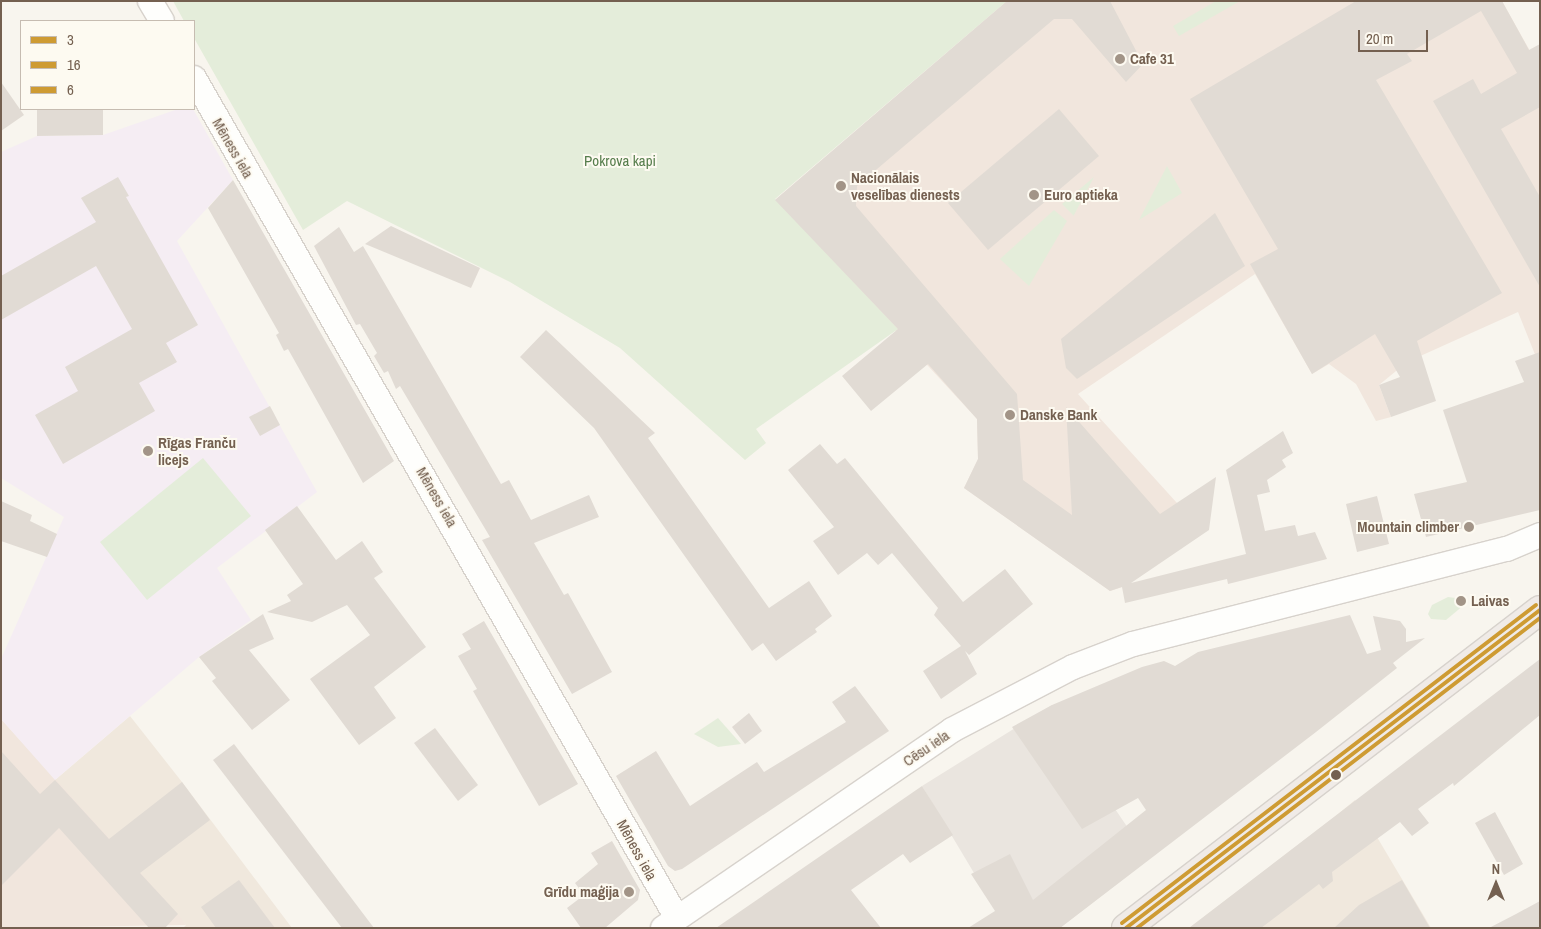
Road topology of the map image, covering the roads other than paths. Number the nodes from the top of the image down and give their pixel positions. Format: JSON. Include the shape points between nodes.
{"nodes":[{"id":1,"x":150,"y":1,"type":"edge"},
{"id":2,"x":161,"y":20,"type":"edge"},
{"id":3,"x":195,"y":80,"type":"edge"},
{"id":4,"x":1540,"y":535,"type":"edge"},
{"id":5,"x":1507,"y":549,"type":"junction"},
{"id":6,"x":1540,"y":555,"type":"edge"},
{"id":7,"x":1540,"y":610,"type":"edge"},
{"id":8,"x":670,"y":923,"type":"edge"},
{"id":9,"x":1126,"y":928,"type":"edge"}],
"edges":[{"from":1,"to":2,"type":"street"},
{"from":3,"to":8,"type":"street","name":"Mēness iela"},
{"from":4,"to":5,"type":"street","name":"Cēsu iela"},
{"from":5,"to":6,"type":"street","name":"Cēsu iela"},
{"from":5,"to":8,"type":"street","name":"Cēsu iela","via":[[1133,644],[1073,667],[952,730]]},
{"from":7,"to":9,"type":"highway"}]}
